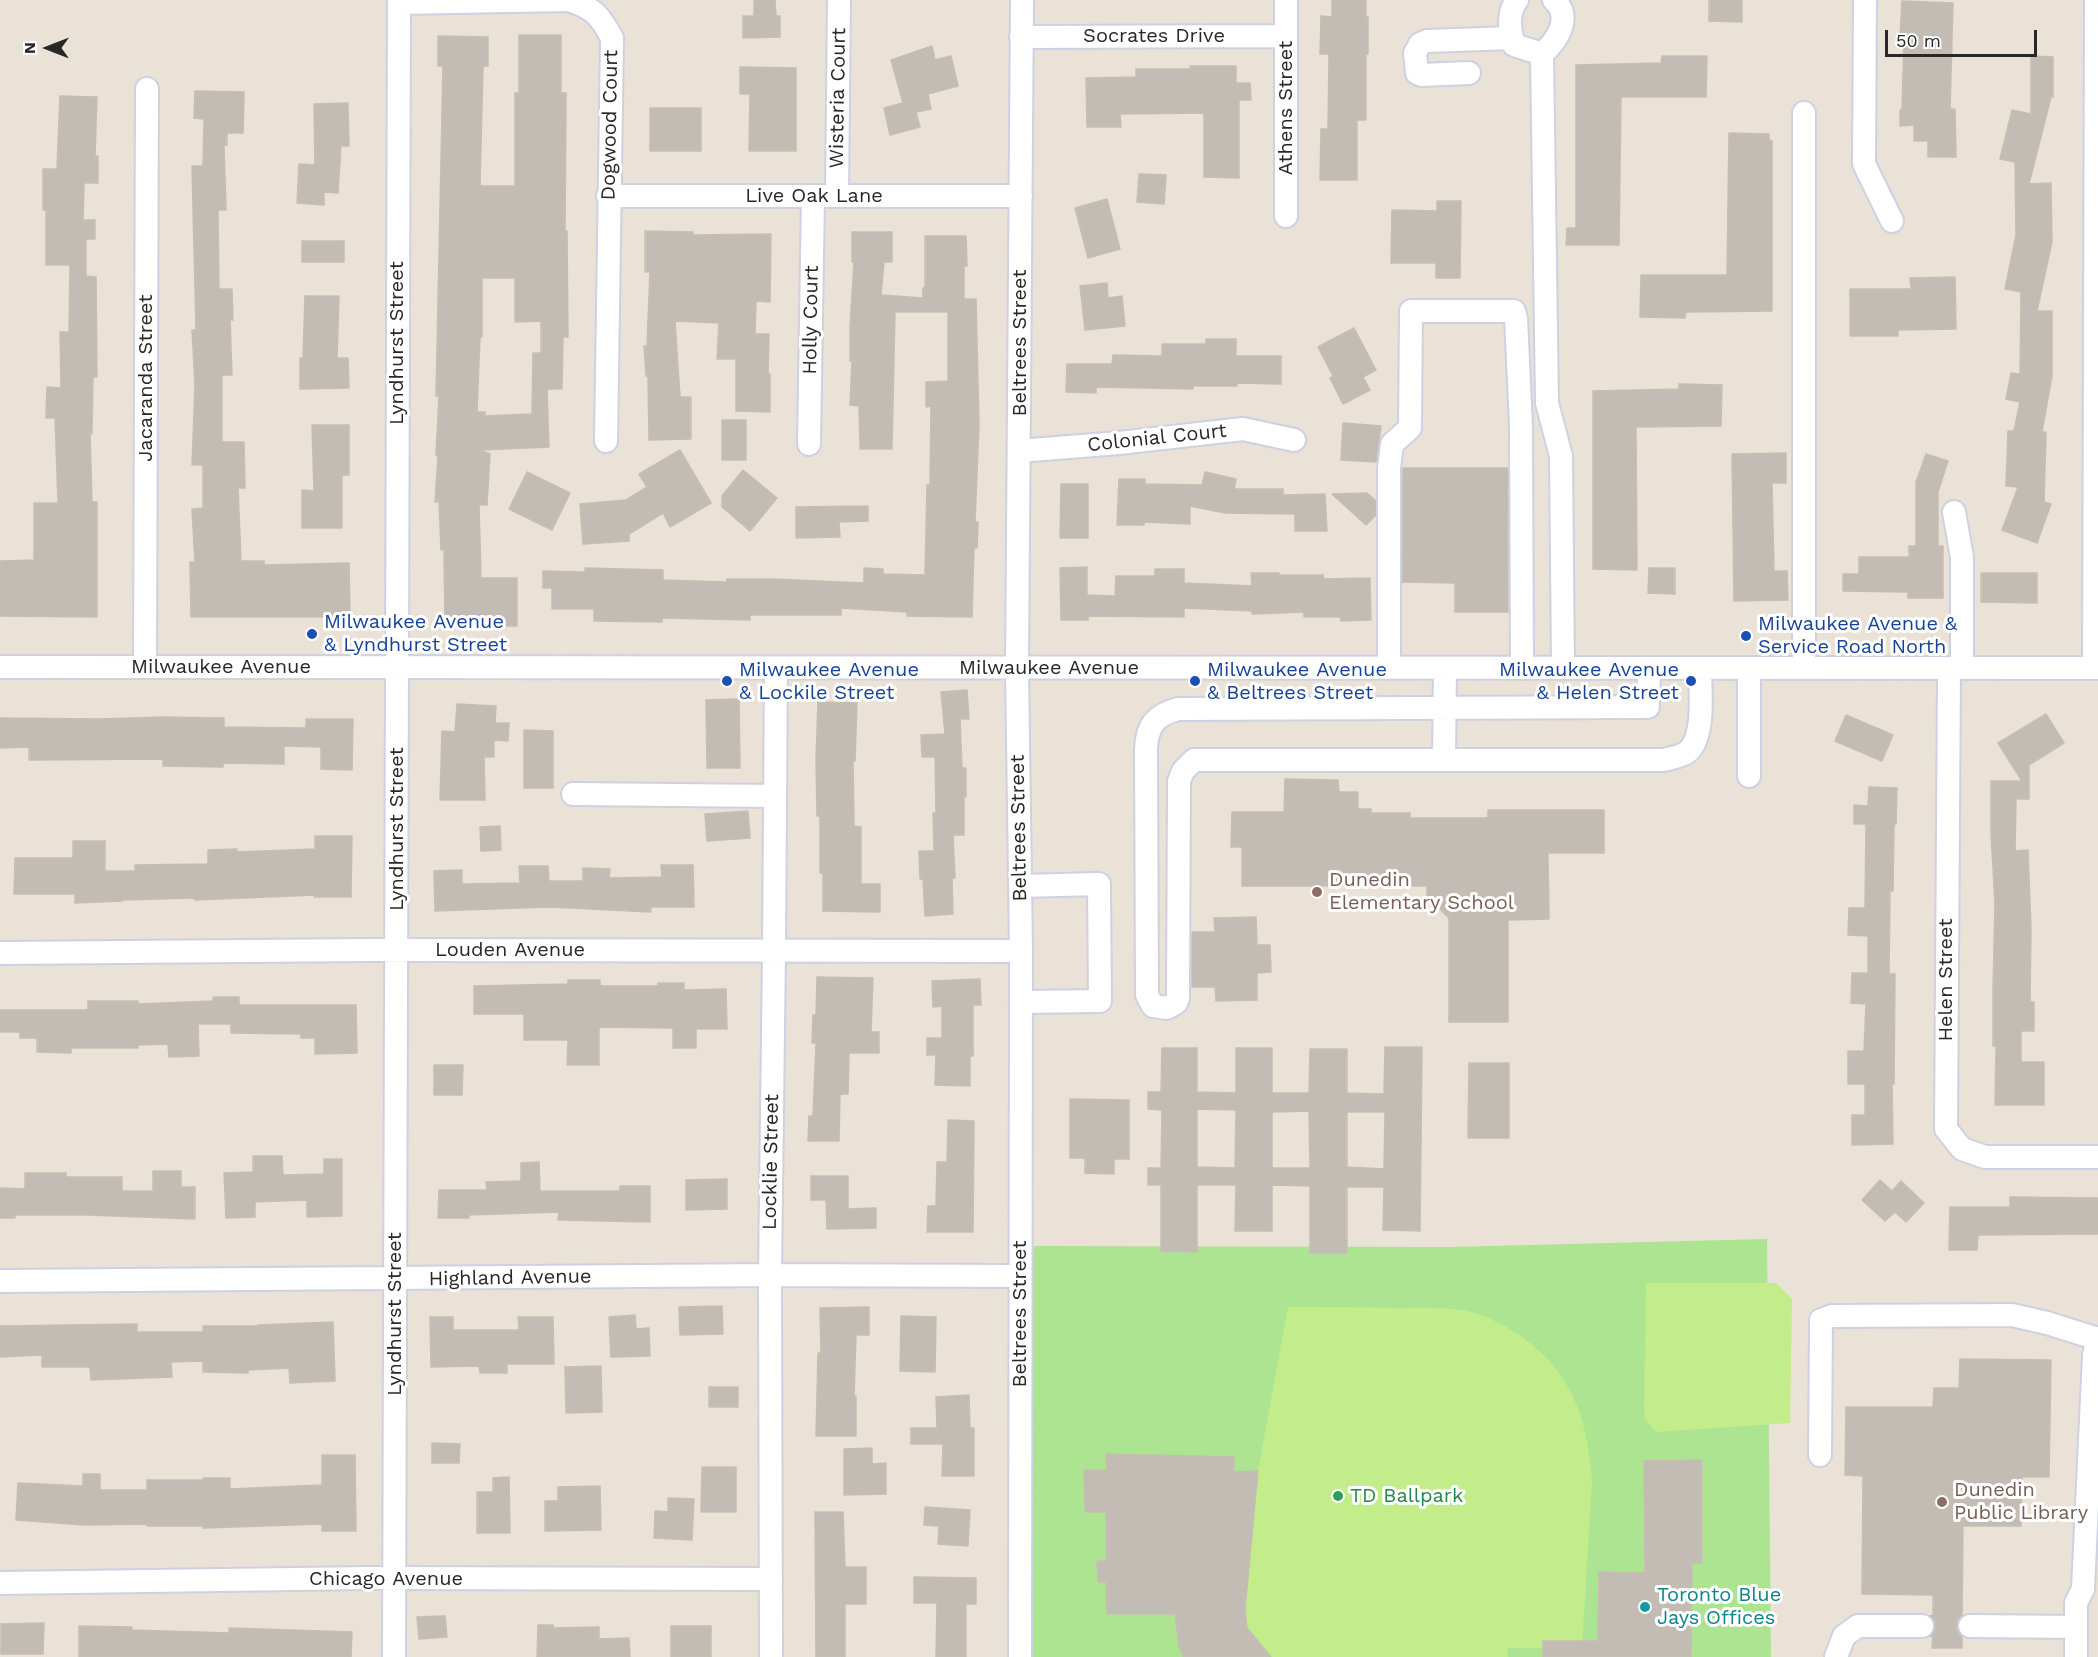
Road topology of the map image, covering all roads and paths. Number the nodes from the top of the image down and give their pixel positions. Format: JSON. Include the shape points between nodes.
{"nodes":[{"id":1,"x":839,"y":0,"type":"edge"},
{"id":2,"x":1022,"y":0,"type":"edge"},
{"id":3,"x":1286,"y":0,"type":"edge"},
{"id":4,"x":1517,"y":0,"type":"edge"},
{"id":5,"x":1554,"y":0,"type":"edge"},
{"id":6,"x":1865,"y":0,"type":"edge"},
{"id":7,"x":2096,"y":0,"type":"edge"},
{"id":8,"x":399,"y":1,"type":"edge"},
{"id":9,"x":1286,"y":36,"type":"junction"},
{"id":10,"x":1021,"y":37,"type":"junction"},
{"id":11,"x":1512,"y":38,"type":"junction"},
{"id":12,"x":1542,"y":54,"type":"junction"},
{"id":13,"x":1469,"y":73,"type":"dead end"},
{"id":14,"x":147,"y":89,"type":"dead end"},
{"id":15,"x":1804,"y":112,"type":"dead end"},
{"id":16,"x":608,"y":196,"type":"junction"},
{"id":17,"x":813,"y":196,"type":"junction"},
{"id":18,"x":837,"y":196,"type":"junction"},
{"id":19,"x":1021,"y":196,"type":"junction"},
{"id":20,"x":1286,"y":216,"type":"dead end"},
{"id":21,"x":1892,"y":221,"type":"dead end"},
{"id":22,"x":1294,"y":440,"type":"dead end"},
{"id":23,"x":606,"y":441,"type":"dead end"},
{"id":24,"x":809,"y":444,"type":"dead end"},
{"id":25,"x":1019,"y":451,"type":"junction"},
{"id":26,"x":1954,"y":512,"type":"dead end"},
{"id":27,"x":0,"y":667,"type":"edge"},
{"id":28,"x":145,"y":667,"type":"junction"},
{"id":29,"x":396,"y":667,"type":"junction"},
{"id":30,"x":776,"y":668,"type":"junction"},
{"id":31,"x":1017,"y":668,"type":"junction"},
{"id":32,"x":1389,"y":668,"type":"junction"},
{"id":33,"x":1445,"y":668,"type":"junction"},
{"id":34,"x":1522,"y":668,"type":"junction"},
{"id":35,"x":1563,"y":668,"type":"junction"},
{"id":36,"x":1649,"y":668,"type":"junction"},
{"id":37,"x":1700,"y":668,"type":"junction"},
{"id":38,"x":1749,"y":668,"type":"junction"},
{"id":39,"x":1804,"y":668,"type":"junction"},
{"id":40,"x":1955,"y":668,"type":"junction"},
{"id":41,"x":2096,"y":668,"type":"edge"},
{"id":42,"x":1445,"y":708,"type":"junction"},
{"id":43,"x":1444,"y":760,"type":"junction"},
{"id":44,"x":1749,"y":776,"type":"dead end"},
{"id":45,"x":573,"y":794,"type":"dead end"},
{"id":46,"x":775,"y":796,"type":"junction"},
{"id":47,"x":1020,"y":886,"type":"junction"},
{"id":48,"x":397,"y":950,"type":"junction"},
{"id":49,"x":774,"y":951,"type":"junction"},
{"id":50,"x":1021,"y":951,"type":"junction"},
{"id":51,"x":0,"y":953,"type":"edge"},
{"id":52,"x":1021,"y":1002,"type":"junction"},
{"id":53,"x":2098,"y":1157,"type":"edge"},
{"id":54,"x":770,"y":1275,"type":"junction"},
{"id":55,"x":1020,"y":1276,"type":"junction"},
{"id":56,"x":395,"y":1279,"type":"junction"},
{"id":57,"x":0,"y":1281,"type":"edge"},
{"id":58,"x":2098,"y":1339,"type":"edge"},
{"id":59,"x":1820,"y":1455,"type":"dead end"},
{"id":60,"x":395,"y":1578,"type":"junction"},
{"id":61,"x":771,"y":1579,"type":"junction"},
{"id":62,"x":0,"y":1583,"type":"edge"},
{"id":63,"x":2090,"y":1589,"type":"edge"},
{"id":64,"x":1922,"y":1626,"type":"tunnel mouth"},
{"id":65,"x":1970,"y":1626,"type":"tunnel mouth"},
{"id":66,"x":2076,"y":1628,"type":"junction"},
{"id":67,"x":1840,"y":1647,"type":"edge"},
{"id":68,"x":394,"y":1657,"type":"edge"},
{"id":69,"x":771,"y":1657,"type":"edge"},
{"id":70,"x":1020,"y":1657,"type":"edge"},
{"id":71,"x":2076,"y":1657,"type":"edge"}],
"edges":[{"from":1,"to":18,"type":"street","name":"Wisteria Court"},
{"from":2,"to":10,"type":"street","name":"Beltrees Street"},
{"from":3,"to":9,"type":"street","name":"Athens Street"},
{"from":4,"to":11,"type":"street","via":[[1510,14]]},
{"from":5,"to":12,"type":"street","via":[[1560,5],[1563,19],[1559,36]]},
{"from":6,"to":21,"type":"street","via":[[1864,164]]},
{"from":7,"to":41,"type":"street"},
{"from":8,"to":16,"type":"street","name":"Dogwood Court","via":[[569,0],[588,7],[604,22],[612,38]]},
{"from":8,"to":29,"type":"street","name":"Lyndhurst Street"},
{"from":9,"to":10,"type":"street","name":"Socrates Drive"},
{"from":9,"to":20,"type":"street","name":"Athens Street"},
{"from":10,"to":19,"type":"street","name":"Beltrees Street"},
{"from":11,"to":12,"type":"street","via":[[1514,45]]},
{"from":11,"to":13,"type":"street","via":[[1427,41],[1415,53],[1417,72],[1421,75]]},
{"from":12,"to":35,"type":"street","via":[[1547,403],[1562,456]]},
{"from":14,"to":28,"type":"street","name":"Jacaranda Street"},
{"from":15,"to":39,"type":"street"},
{"from":16,"to":17,"type":"street","name":"Live Oak Lane"},
{"from":16,"to":23,"type":"street","name":"Dogwood Court"},
{"from":17,"to":18,"type":"street","name":"Live Oak Lane"},
{"from":17,"to":24,"type":"street","name":"Holly Court"},
{"from":18,"to":19,"type":"street","name":"Live Oak Lane"},
{"from":19,"to":25,"type":"street","name":"Beltrees Street"},
{"from":22,"to":25,"type":"street","name":"Colonial Court","via":[[1243,429]]},
{"from":25,"to":31,"type":"street","name":"Beltrees Street"},
{"from":26,"to":40,"type":"street","name":"Helen Street","via":[[1962,557]]},
{"from":27,"to":28,"type":"street","name":"Milwaukee Avenue"},
{"from":28,"to":29,"type":"street","name":"Milwaukee Avenue"},
{"from":29,"to":30,"type":"street","name":"Milwaukee Avenue"},
{"from":29,"to":48,"type":"street","name":"Lyndhurst Street"},
{"from":30,"to":31,"type":"street","name":"Milwaukee Avenue"},
{"from":30,"to":46,"type":"street","name":"Locklie Street"},
{"from":31,"to":32,"type":"street","name":"Milwaukee Avenue"},
{"from":31,"to":47,"type":"street","name":"Beltrees Street"},
{"from":32,"to":33,"type":"street","name":"Milwaukee Avenue"},
{"from":32,"to":34,"type":"street","via":[[1389,468],[1392,444],[1410,428],[1411,311],[1514,311],[1521,426]]},
{"from":33,"to":34,"type":"street","name":"Milwaukee Avenue"},
{"from":33,"to":42,"type":"street"},
{"from":34,"to":35,"type":"street","name":"Milwaukee Avenue"},
{"from":35,"to":36,"type":"street","name":"Milwaukee Avenue"},
{"from":36,"to":37,"type":"street","name":"Milwaukee Avenue"},
{"from":36,"to":42,"type":"street","via":[[1648,707]]},
{"from":37,"to":38,"type":"street","name":"Milwaukee Avenue"},
{"from":37,"to":43,"type":"street","via":[[1699,733],[1687,752],[1676,758]]},
{"from":38,"to":39,"type":"street","name":"Milwaukee Avenue"},
{"from":38,"to":44,"type":"street"},
{"from":39,"to":40,"type":"street","name":"Milwaukee Avenue"},
{"from":40,"to":41,"type":"street","name":"Milwaukee Avenue"},
{"from":40,"to":53,"type":"street","name":"Helen Street","via":[[1947,1129],[1962,1149],[1985,1157]]},
{"from":42,"to":43,"type":"street"},
{"from":42,"to":43,"type":"street","via":[[1178,709],[1159,717],[1147,735],[1146,749],[1147,995],[1153,1006],[1172,1007],[1178,998],[1179,782],[1194,760]]},
{"from":45,"to":46,"type":"street"},
{"from":46,"to":49,"type":"street","name":"Locklie Street"},
{"from":47,"to":50,"type":"street","name":"Beltrees Street"},
{"from":47,"to":52,"type":"street","via":[[1099,884],[1100,990],[1100,1001]]},
{"from":48,"to":49,"type":"street","name":"Louden Avenue"},
{"from":48,"to":51,"type":"street","name":"Louden Avenue"},
{"from":48,"to":56,"type":"street","name":"Lyndhurst Street"},
{"from":49,"to":50,"type":"street","name":"Louden Avenue"},
{"from":49,"to":54,"type":"street","name":"Locklie Street"},
{"from":50,"to":52,"type":"street","name":"Beltrees Street"},
{"from":52,"to":55,"type":"street","name":"Beltrees Street"},
{"from":54,"to":55,"type":"street","name":"Highland Avenue"},
{"from":54,"to":56,"type":"street","name":"Highland Avenue"},
{"from":54,"to":61,"type":"street","name":"Locklie Street"},
{"from":55,"to":70,"type":"street","name":"Beltrees Street"},
{"from":56,"to":57,"type":"street","name":"Highland Avenue"},
{"from":56,"to":60,"type":"street","name":"Lyndhurst Street"},
{"from":58,"to":59,"type":"street","via":[[2012,1315],[1832,1316],[1821,1320]]},
{"from":58,"to":63,"type":"street","via":[[2094,1355]]},
{"from":60,"to":61,"type":"street","name":"Chicago Avenue"},
{"from":60,"to":62,"type":"street","name":"Chicago Avenue"},
{"from":60,"to":68,"type":"street","name":"Lyndhurst Street"},
{"from":61,"to":69,"type":"street","name":"Locklie Street"},
{"from":63,"to":66,"type":"street","via":[[2076,1604]]},
{"from":64,"to":67,"type":"street","via":[[1858,1626]]},
{"from":65,"to":66,"type":"street"},
{"from":66,"to":71,"type":"street"}]}
